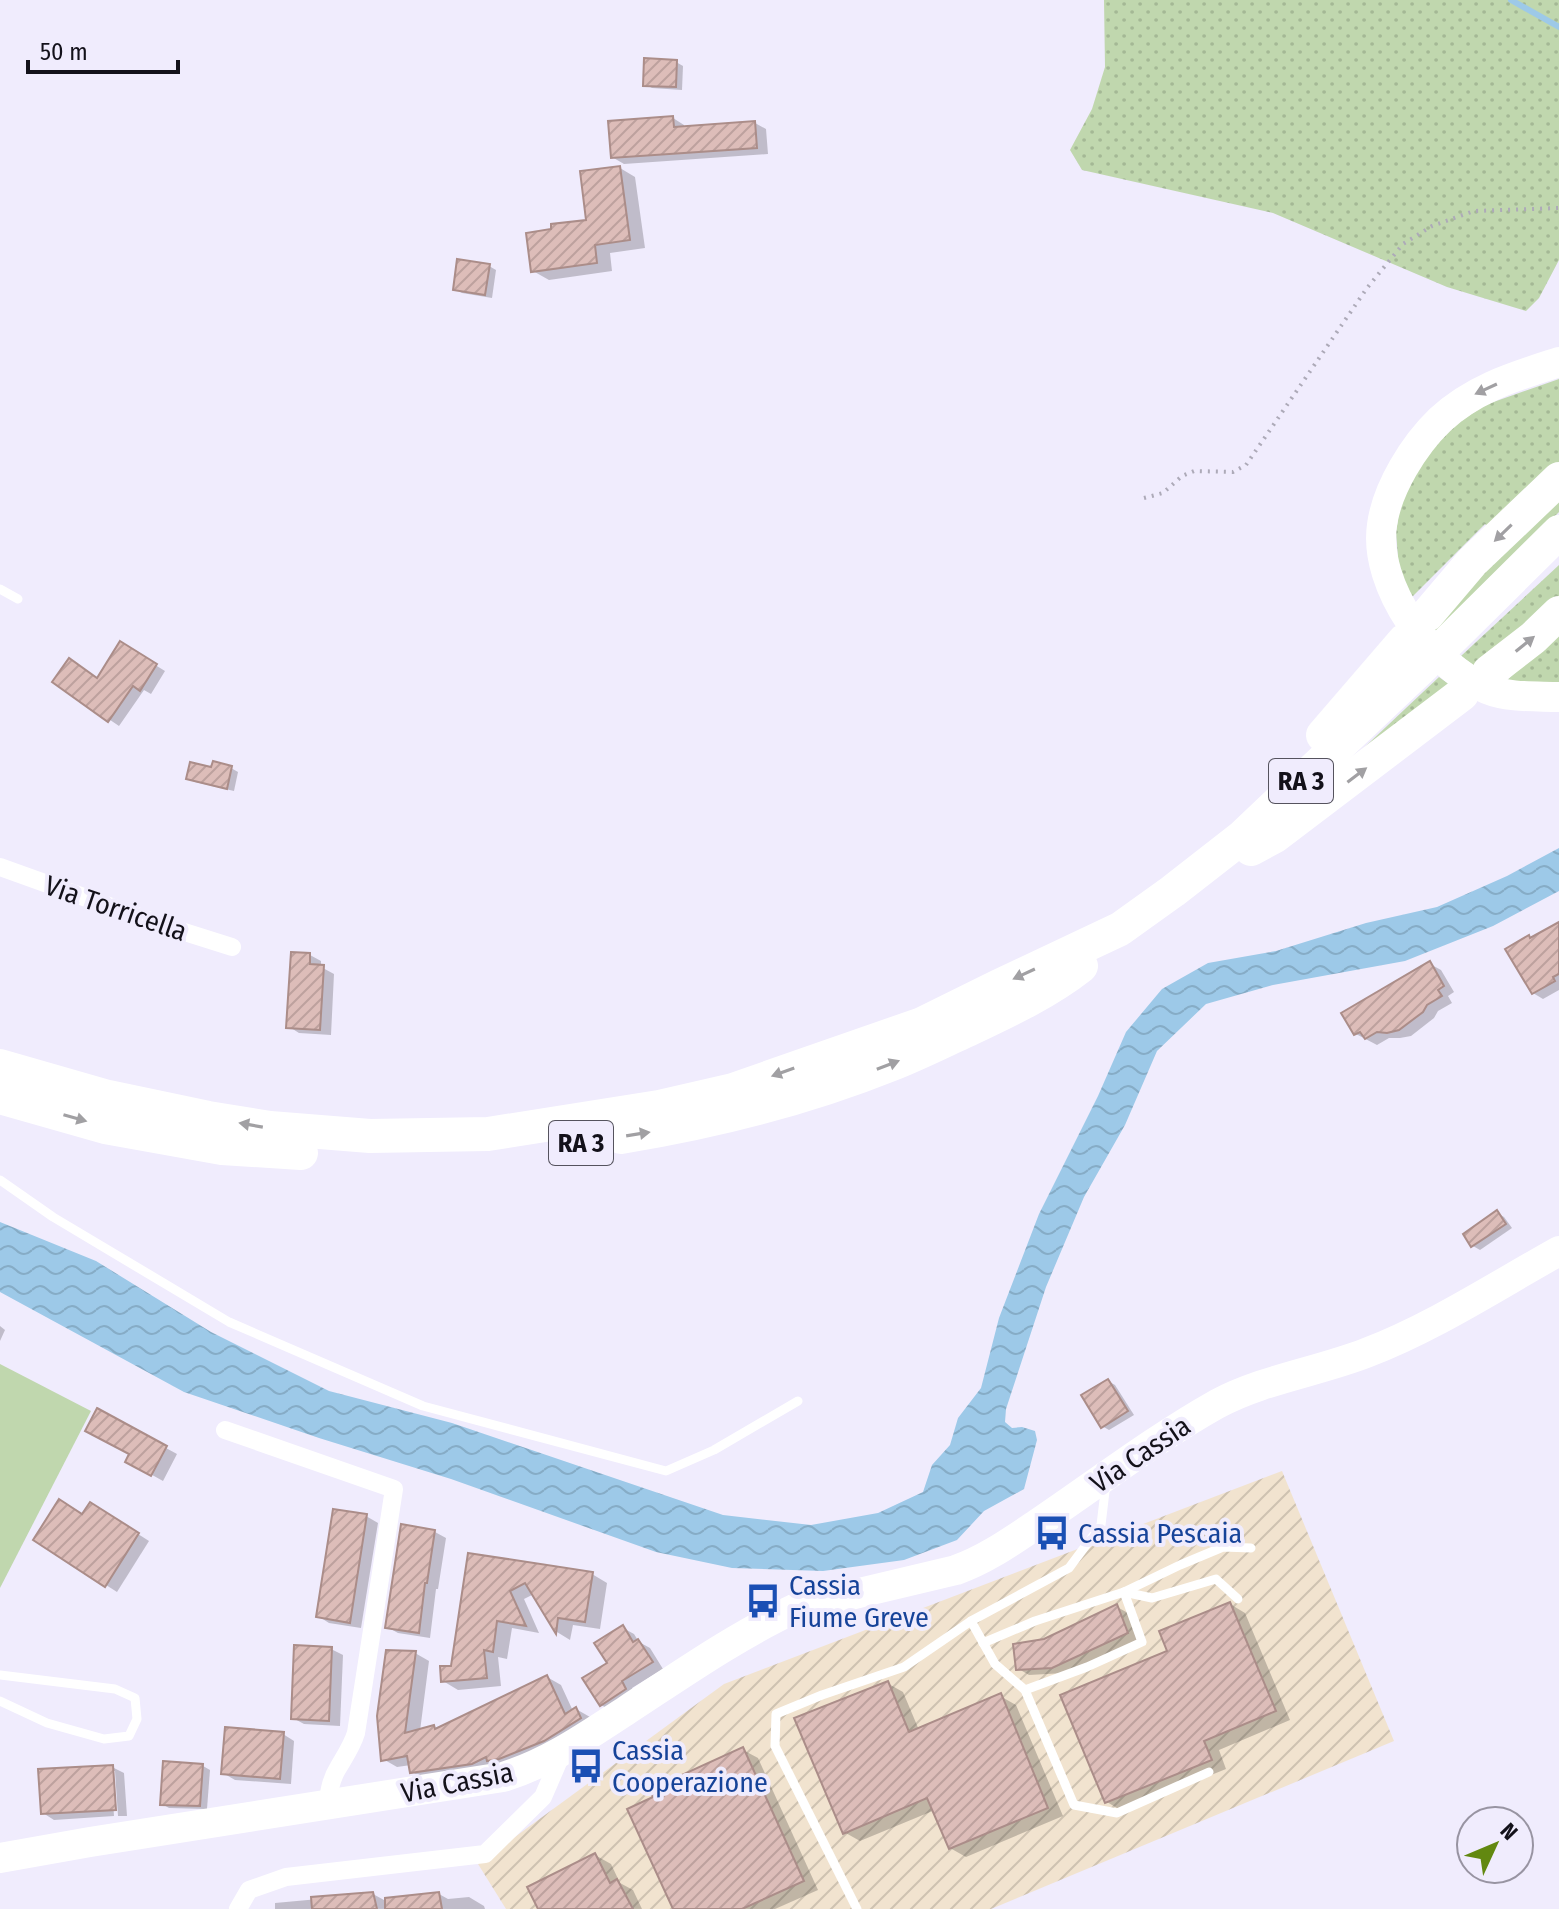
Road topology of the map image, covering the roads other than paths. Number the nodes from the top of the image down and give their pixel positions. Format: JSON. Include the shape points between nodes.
{"nodes":[{"id":1,"x":1559,"y":362,"type":"edge"},
{"id":2,"x":1559,"y":479,"type":"edge"},
{"id":3,"x":1559,"y":532,"type":"edge"},
{"id":4,"x":0,"y":589,"type":"edge"},
{"id":5,"x":18,"y":599,"type":"dead end"},
{"id":6,"x":1412,"y":607,"type":"junction"},
{"id":7,"x":1559,"y":613,"type":"edge"},
{"id":8,"x":1449,"y":641,"type":"dead end"},
{"id":9,"x":1414,"y":653,"type":"dead end"},
{"id":10,"x":1496,"y":683,"type":"junction"},
{"id":11,"x":1462,"y":694,"type":"dead end"},
{"id":12,"x":1559,"y":697,"type":"edge"},
{"id":13,"x":0,"y":867,"type":"edge"},
{"id":14,"x":1173,"y":891,"type":"junction"},
{"id":15,"x":1120,"y":929,"type":"junction"},
{"id":16,"x":232,"y":947,"type":"dead end"},
{"id":17,"x":0,"y":1066,"type":"edge"},
{"id":18,"x":0,"y":1097,"type":"edge"},
{"id":19,"x":0,"y":1180,"type":"edge"},
{"id":20,"x":1559,"y":1251,"type":"edge"},
{"id":21,"x":798,"y":1401,"type":"dead end"},
{"id":22,"x":225,"y":1430,"type":"dead end"},
{"id":23,"x":1107,"y":1476,"type":"junction"},
{"id":24,"x":1251,"y":1548,"type":"dead end"},
{"id":25,"x":1124,"y":1592,"type":"junction"},
{"id":26,"x":1238,"y":1599,"type":"dead end"},
{"id":27,"x":971,"y":1621,"type":"junction"},
{"id":28,"x":983,"y":1643,"type":"junction"},
{"id":29,"x":0,"y":1675,"type":"edge"},
{"id":30,"x":1025,"y":1690,"type":"junction"},
{"id":31,"x":0,"y":1701,"type":"edge"},
{"id":32,"x":562,"y":1753,"type":"junction"},
{"id":33,"x":1209,"y":1772,"type":"dead end"},
{"id":34,"x":327,"y":1805,"type":"junction"},
{"id":35,"x":0,"y":1858,"type":"edge"},
{"id":36,"x":238,"y":1909,"type":"edge"},
{"id":37,"x":857,"y":1909,"type":"edge"}],
"edges":[{"from":1,"to":6,"type":"main road","one_way":true,"via":[[1471,396],[1440,421],[1412,455],[1391,491],[1381,526],[1384,564]]},
{"from":2,"to":6,"type":"highway","one_way":true,"via":[[1472,562]]},
{"from":3,"to":8,"type":"highway"},
{"from":4,"to":5,"type":"lane"},
{"from":6,"to":10,"type":"main road","via":[[1413,627],[1440,657],[1489,689]]},
{"from":10,"to":7,"type":"highway","one_way":true},
{"from":9,"to":14,"type":"highway","number":"RA 3","via":[[1241,838]]},
{"from":10,"to":12,"type":"main road"},
{"from":14,"to":11,"type":"highway","one_way":true,"via":[[1275,836]]},
{"from":13,"to":16,"type":"street","name":"Via Torricella"},
{"from":14,"to":15,"type":"highway","number":"RA 3"},
{"from":15,"to":17,"type":"highway","number":"RA 3","one_way":true,"via":[[922,1024],[733,1090],[488,1134],[370,1136],[270,1128],[108,1097]]},
{"from":18,"to":15,"type":"highway","number":"RA 3","one_way":true,"via":[[105,1127],[222,1148],[350,1157],[543,1150],[669,1129],[820,1090],[894,1064],[1022,1004],[1068,976]]},
{"from":19,"to":21,"type":"lane","via":[[229,1322],[423,1406],[666,1471]]},
{"from":20,"to":23,"type":"main road","name":"Via Cassia","via":[[1399,1339],[1238,1393]]},
{"from":22,"to":34,"type":"street","via":[[394,1489],[356,1733],[330,1786]]},
{"from":23,"to":27,"type":"lane","via":[[1101,1525],[1069,1568]]},
{"from":23,"to":32,"type":"main road","name":"Via Cassia","via":[[977,1562],[796,1608],[772,1619]]},
{"from":24,"to":25,"type":"lane","via":[[1223,1547]]},
{"from":25,"to":26,"type":"lane","via":[[1152,1598],[1216,1579]]},
{"from":25,"to":28,"type":"lane"},
{"from":25,"to":30,"type":"lane","via":[[1142,1642]]},
{"from":27,"to":28,"type":"lane"},
{"from":27,"to":37,"type":"lane","via":[[904,1667],[776,1714],[775,1746]]},
{"from":28,"to":30,"type":"lane","via":[[995,1664]]},
{"from":29,"to":31,"type":"lane","via":[[115,1689],[135,1698],[137,1719],[129,1736],[104,1739],[47,1723]]},
{"from":30,"to":33,"type":"lane","via":[[1074,1805],[1117,1813]]},
{"from":32,"to":34,"type":"main road","name":"Via Cassia","via":[[503,1777]]},
{"from":32,"to":36,"type":"street","via":[[543,1797],[485,1854],[286,1877],[249,1890]]},
{"from":34,"to":35,"type":"main road","name":"Via Cassia"}]}
